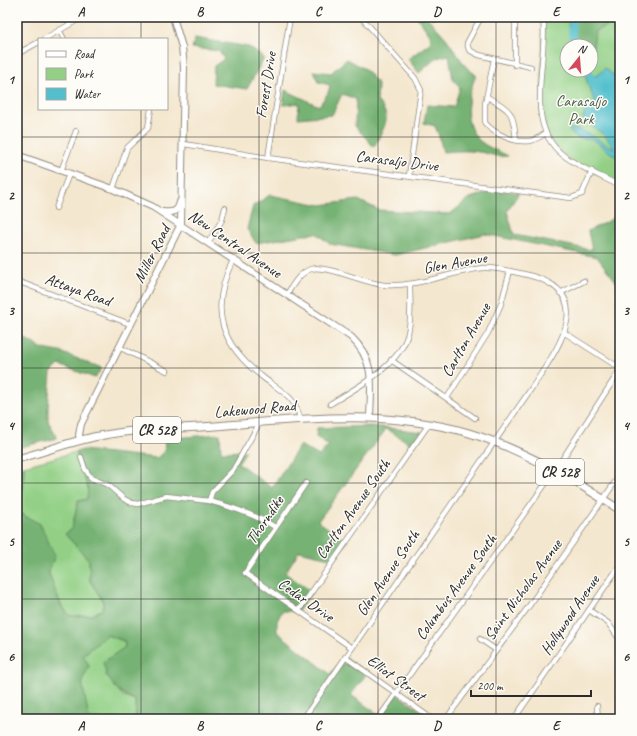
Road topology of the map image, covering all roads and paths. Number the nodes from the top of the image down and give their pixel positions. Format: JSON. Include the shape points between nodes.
{"nodes":[{"id":1,"x":83,"y":17,"type":"edge"},
{"id":2,"x":173,"y":17,"type":"edge"},
{"id":3,"x":290,"y":17,"type":"edge"},
{"id":4,"x":361,"y":17,"type":"edge"},
{"id":5,"x":481,"y":17,"type":"edge"},
{"id":6,"x":515,"y":17,"type":"edge"},
{"id":7,"x":544,"y":17,"type":"edge"},
{"id":8,"x":59,"y":30,"type":"junction"},
{"id":9,"x":46,"y":38,"type":"edge"},
{"id":10,"x":63,"y":38,"type":"edge"},
{"id":11,"x":38,"y":43,"type":"edge"},
{"id":12,"x":17,"y":54,"type":"edge"},
{"id":13,"x":494,"y":59,"type":"junction"},
{"id":14,"x":515,"y":65,"type":"junction"},
{"id":15,"x":531,"y":67,"type":"dead end"},
{"id":16,"x":487,"y":97,"type":"junction"},
{"id":17,"x":151,"y":110,"type":"edge"},
{"id":18,"x":76,"y":131,"type":"dead end"},
{"id":19,"x":546,"y":133,"type":"junction"},
{"id":20,"x":516,"y":140,"type":"junction"},
{"id":21,"x":184,"y":144,"type":"junction"},
{"id":22,"x":17,"y":155,"type":"edge"},
{"id":23,"x":268,"y":158,"type":"junction"},
{"id":24,"x":61,"y":171,"type":"junction"},
{"id":25,"x":592,"y":171,"type":"junction"},
{"id":26,"x":69,"y":174,"type":"junction"},
{"id":27,"x":409,"y":176,"type":"junction"},
{"id":28,"x":620,"y":186,"type":"edge"},
{"id":29,"x":113,"y":189,"type":"junction"},
{"id":30,"x":182,"y":191,"type":"junction"},
{"id":31,"x":56,"y":208,"type":"dead end"},
{"id":32,"x":224,"y":208,"type":"dead end"},
{"id":33,"x":162,"y":212,"type":"junction"},
{"id":34,"x":181,"y":224,"type":"junction"},
{"id":35,"x":208,"y":243,"type":"junction"},
{"id":36,"x":232,"y":260,"type":"junction"},
{"id":37,"x":510,"y":271,"type":"junction"},
{"id":38,"x":17,"y":281,"type":"edge"},
{"id":39,"x":584,"y":281,"type":"dead end"},
{"id":40,"x":410,"y":284,"type":"junction"},
{"id":41,"x":560,"y":293,"type":"junction"},
{"id":42,"x":287,"y":294,"type":"junction"},
{"id":43,"x":130,"y":324,"type":"junction"},
{"id":44,"x":565,"y":333,"type":"junction"},
{"id":45,"x":119,"y":347,"type":"junction"},
{"id":46,"x":391,"y":360,"type":"junction"},
{"id":47,"x":620,"y":369,"type":"edge"},
{"id":48,"x":167,"y":371,"type":"dead end"},
{"id":49,"x":371,"y":379,"type":"junction"},
{"id":50,"x":447,"y":398,"type":"junction"},
{"id":51,"x":330,"y":404,"type":"dead end"},
{"id":52,"x":370,"y":417,"type":"junction"},
{"id":53,"x":475,"y":418,"type":"dead end"},
{"id":54,"x":300,"y":419,"type":"junction"},
{"id":55,"x":260,"y":422,"type":"junction"},
{"id":56,"x":429,"y":424,"type":"junction"},
{"id":57,"x":80,"y":440,"type":"junction"},
{"id":58,"x":496,"y":442,"type":"junction"},
{"id":59,"x":81,"y":457,"type":"dead end"},
{"id":60,"x":17,"y":458,"type":"edge"},
{"id":61,"x":556,"y":469,"type":"junction"},
{"id":62,"x":620,"y":475,"type":"edge"},
{"id":63,"x":306,"y":483,"type":"dead end"},
{"id":64,"x":604,"y":500,"type":"junction"},
{"id":65,"x":209,"y":502,"type":"junction"},
{"id":66,"x":620,"y":510,"type":"edge"},
{"id":67,"x":275,"y":527,"type":"junction"},
{"id":68,"x":620,"y":565,"type":"edge"},
{"id":69,"x":245,"y":572,"type":"joint"},
{"id":70,"x":298,"y":610,"type":"junction"},
{"id":71,"x":589,"y":610,"type":"junction"},
{"id":72,"x":480,"y":639,"type":"dead end"},
{"id":73,"x":620,"y":640,"type":"edge"},
{"id":74,"x":352,"y":648,"type":"junction"},
{"id":75,"x":496,"y":650,"type":"junction"},
{"id":76,"x":345,"y":657,"type":"junction"},
{"id":77,"x":396,"y":694,"type":"junction"},
{"id":78,"x":597,"y":706,"type":"dead end"},
{"id":79,"x":303,"y":719,"type":"edge"},
{"id":80,"x":378,"y":719,"type":"edge"},
{"id":81,"x":432,"y":719,"type":"edge"},
{"id":82,"x":446,"y":719,"type":"edge"},
{"id":83,"x":514,"y":719,"type":"edge"},
{"id":84,"x":598,"y":719,"type":"edge"}],
"edges":[{"from":1,"to":8,"type":"street"},
{"from":2,"to":21,"type":"street","name":"Miller Road","via":[[182,47],[184,67]]},
{"from":3,"to":23,"type":"street","name":"Forest Drive"},
{"from":4,"to":27,"type":"street","via":[[415,78],[421,90]]},
{"from":5,"to":13,"type":"street","via":[[467,47],[473,53]]},
{"from":6,"to":14,"type":"street"},
{"from":7,"to":19,"type":"street","via":[[540,102]]},
{"from":8,"to":9,"type":"street"},
{"from":8,"to":10,"type":"street"},
{"from":11,"to":12,"type":"street"},
{"from":13,"to":14,"type":"street"},
{"from":13,"to":16,"type":"street"},
{"from":14,"to":15,"type":"street"},
{"from":16,"to":20,"type":"street","via":[[510,112],[514,120]]},
{"from":16,"to":20,"type":"street","via":[[485,124],[493,131]]},
{"from":17,"to":29,"type":"street","via":[[148,128],[127,148]]},
{"from":18,"to":24,"type":"street"},
{"from":19,"to":20,"type":"street","via":[[530,141]]},
{"from":19,"to":25,"type":"street","via":[[561,154]]},
{"from":21,"to":23,"type":"street","name":"Carasaljo Drive"},
{"from":21,"to":30,"type":"street","name":"Miller Road"},
{"from":22,"to":24,"type":"street","name":"New Central Avenue"},
{"from":23,"to":27,"type":"street","name":"Carasaljo Drive"},
{"from":24,"to":26,"type":"street","name":"New Central Avenue"},
{"from":25,"to":27,"type":"street","name":"Carasaljo Drive","via":[[582,194],[571,198]]},
{"from":25,"to":28,"type":"street"},
{"from":26,"to":29,"type":"street","name":"New Central Avenue"},
{"from":26,"to":31,"type":"street"},
{"from":29,"to":33,"type":"street","name":"New Central Avenue"},
{"from":30,"to":33,"type":"street","via":[[178,209],[171,213]]},
{"from":30,"to":34,"type":"street","name":"Miller Road"},
{"from":32,"to":35,"type":"street","via":[[222,220]]},
{"from":33,"to":34,"type":"street","name":"New Central Avenue"},
{"from":34,"to":35,"type":"street","name":"New Central Avenue"},
{"from":34,"to":43,"type":"street","name":"Miller Road"},
{"from":35,"to":36,"type":"street","name":"New Central Avenue"},
{"from":36,"to":42,"type":"street","name":"New Central Avenue"},
{"from":36,"to":54,"type":"street","via":[[224,277],[220,295],[221,316],[227,336],[241,359],[295,402]]},
{"from":37,"to":40,"type":"street","name":"Glen Avenue","via":[[485,268]]},
{"from":37,"to":41,"type":"street","name":"Glen Avenue","via":[[550,283]]},
{"from":37,"to":50,"type":"street","name":"Carlton Avenue","via":[[501,304],[488,333]]},
{"from":38,"to":43,"type":"street","name":"Attaya Road"},
{"from":39,"to":41,"type":"street"},
{"from":40,"to":42,"type":"street","name":"Glen Avenue","via":[[373,284],[318,268],[303,273]]},
{"from":40,"to":46,"type":"street","via":[[408,332],[399,351]]},
{"from":41,"to":44,"type":"street","name":"Glen Avenue","via":[[568,309]]},
{"from":42,"to":49,"type":"street","name":"New Central Avenue","via":[[359,344],[365,354]]},
{"from":43,"to":45,"type":"street","name":"Miller Road"},
{"from":44,"to":47,"type":"street"},
{"from":44,"to":58,"type":"street","name":"Glen Avenue","via":[[552,358]]},
{"from":45,"to":48,"type":"street"},
{"from":45,"to":57,"type":"street","name":"Miller Road","via":[[81,424]]},
{"from":46,"to":49,"type":"street"},
{"from":46,"to":50,"type":"street"},
{"from":47,"to":61,"type":"street","name":"Columbus Avenue South"},
{"from":49,"to":51,"type":"street"},
{"from":49,"to":52,"type":"street","name":"New Central Avenue"},
{"from":50,"to":53,"type":"street"},
{"from":52,"to":54,"type":"main road","name":"Lakewood Road","number":"CR 528"},
{"from":52,"to":56,"type":"main road","name":"Lakewood Road","number":"CR 528"},
{"from":54,"to":55,"type":"main road","name":"Lakewood Road","number":"CR 528"},
{"from":55,"to":57,"type":"main road","name":"Lakewood Road","number":"CR 528","via":[[127,431]]},
{"from":55,"to":65,"type":"street","via":[[233,470],[212,492]]},
{"from":56,"to":58,"type":"main road","name":"Lakewood Road","number":"CR 528"},
{"from":56,"to":70,"type":"street","name":"Carlton Avenue South"},
{"from":57,"to":60,"type":"main road","name":"Lakewood Road","number":"CR 528"},
{"from":58,"to":61,"type":"main road","number":"CR 528"},
{"from":58,"to":74,"type":"street","name":"Glen Avenue South"},
{"from":59,"to":65,"type":"street","via":[[91,478],[108,485],[132,503],[138,504],[166,496]]},
{"from":61,"to":64,"type":"main road","number":"CR 528"},
{"from":61,"to":77,"type":"street","name":"Columbus Avenue South"},
{"from":62,"to":64,"type":"street","name":"Saint Nicholas Avenue"},
{"from":63,"to":67,"type":"street","name":"Thorndike"},
{"from":64,"to":66,"type":"main road","number":"CR 528"},
{"from":64,"to":75,"type":"street","name":"Saint Nicholas Avenue"},
{"from":65,"to":67,"type":"street","via":[[248,513]]},
{"from":67,"to":69,"type":"street","name":"Thorndike"},
{"from":68,"to":71,"type":"street","name":"Hollywood Avenue"},
{"from":69,"to":70,"type":"street","name":"Cedar Drive"},
{"from":70,"to":74,"type":"street","name":"Cedar Drive"},
{"from":71,"to":73,"type":"street","via":[[608,623]]},
{"from":71,"to":83,"type":"street","name":"Hollywood Avenue"},
{"from":72,"to":75,"type":"street"},
{"from":74,"to":76,"type":"street","name":"Glen Avenue South"},
{"from":75,"to":82,"type":"street","name":"Saint Nicholas Avenue"},
{"from":76,"to":77,"type":"street","name":"Elliot Street"},
{"from":76,"to":79,"type":"street","name":"Glen Avenue South"},
{"from":77,"to":80,"type":"street","name":"Columbus Avenue South"},
{"from":77,"to":81,"type":"street","name":"Elliot Street"},
{"from":78,"to":84,"type":"street"}]}
